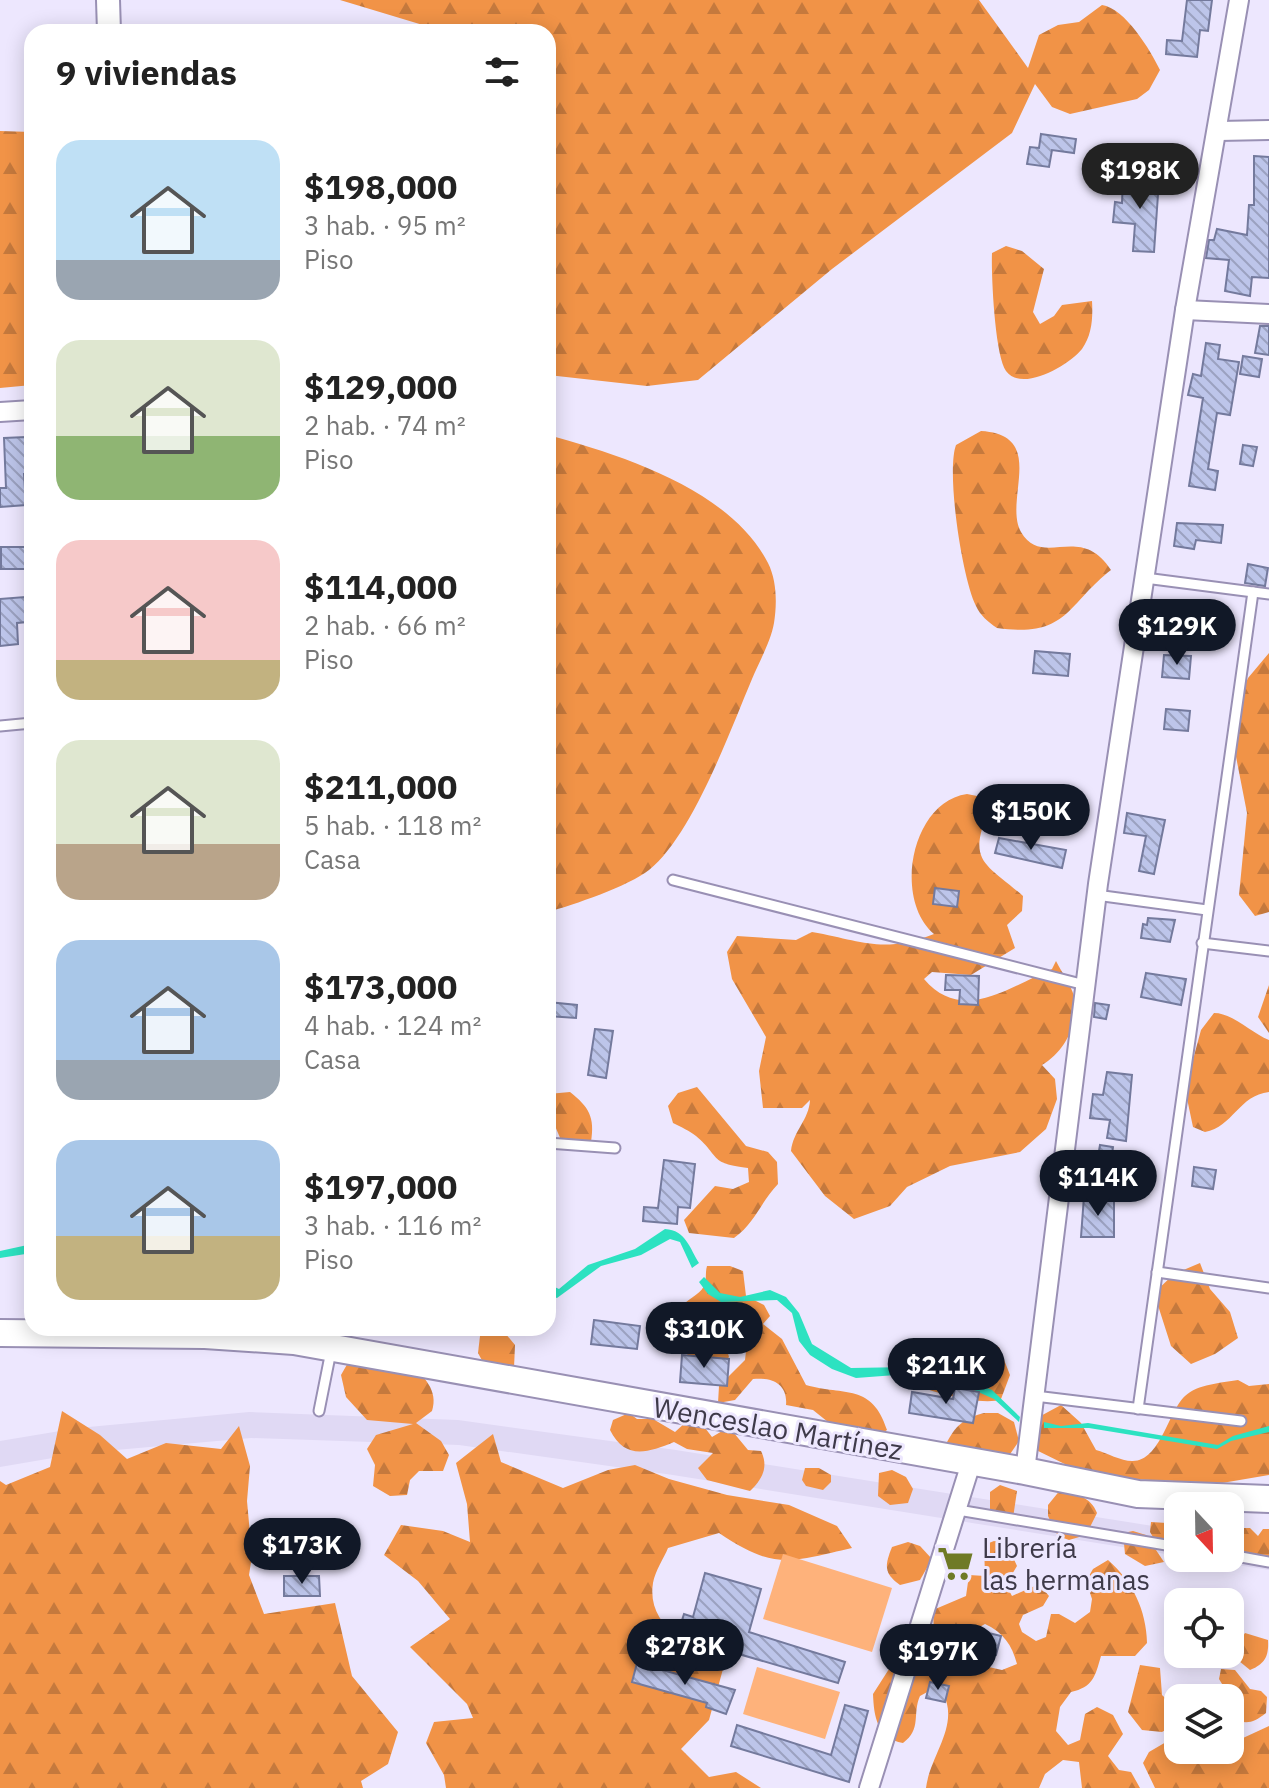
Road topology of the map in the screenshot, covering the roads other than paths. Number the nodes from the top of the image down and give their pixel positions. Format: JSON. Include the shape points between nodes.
{"nodes":[{"id":1,"x":108,"y":0,"type":"edge"},
{"id":2,"x":1239,"y":0,"type":"edge"},
{"id":3,"x":109,"y":24,"type":"edge"},
{"id":4,"x":1269,"y":130,"type":"edge"},
{"id":5,"x":1219,"y":131,"type":"junction"},
{"id":6,"x":1185,"y":310,"type":"junction"},
{"id":7,"x":1269,"y":314,"type":"edge"},
{"id":8,"x":24,"y":410,"type":"edge"},
{"id":9,"x":0,"y":412,"type":"edge"},
{"id":10,"x":1145,"y":578,"type":"junction"},
{"id":11,"x":1253,"y":592,"type":"junction"},
{"id":12,"x":1269,"y":594,"type":"edge"},
{"id":13,"x":24,"y":724,"type":"edge"},
{"id":14,"x":0,"y":726,"type":"edge"},
{"id":15,"x":673,"y":880,"type":"dead end"},
{"id":16,"x":1096,"y":895,"type":"junction"},
{"id":17,"x":1207,"y":910,"type":"junction"},
{"id":18,"x":1202,"y":943,"type":"junction"},
{"id":19,"x":1269,"y":951,"type":"edge"},
{"id":20,"x":1085,"y":985,"type":"junction"},
{"id":21,"x":556,"y":1144,"type":"edge"},
{"id":22,"x":615,"y":1148,"type":"dead end"},
{"id":23,"x":1157,"y":1272,"type":"junction"},
{"id":24,"x":1269,"y":1288,"type":"edge"},
{"id":25,"x":24,"y":1332,"type":"edge"},
{"id":26,"x":0,"y":1333,"type":"edge"},
{"id":27,"x":216,"y":1336,"type":"edge"},
{"id":28,"x":332,"y":1347,"type":"junction"},
{"id":29,"x":1035,"y":1396,"type":"junction"},
{"id":30,"x":1138,"y":1409,"type":"junction"},
{"id":31,"x":319,"y":1411,"type":"dead end"},
{"id":32,"x":1241,"y":1421,"type":"dead end"},
{"id":33,"x":971,"y":1463,"type":"junction"},
{"id":34,"x":1025,"y":1471,"type":"junction"},
{"id":35,"x":1269,"y":1499,"type":"edge"},
{"id":36,"x":958,"y":1510,"type":"junction"},
{"id":37,"x":1164,"y":1545,"type":"edge"},
{"id":38,"x":1244,"y":1558,"type":"edge"},
{"id":39,"x":1269,"y":1562,"type":"edge"},
{"id":40,"x":869,"y":1788,"type":"edge"}],
"edges":[{"from":1,"to":3,"type":"street"},
{"from":2,"to":5,"type":"street"},
{"from":4,"to":5,"type":"street"},
{"from":5,"to":6,"type":"street"},
{"from":6,"to":7,"type":"street"},
{"from":6,"to":10,"type":"street"},
{"from":8,"to":9,"type":"street"},
{"from":10,"to":11,"type":"lane"},
{"from":10,"to":16,"type":"street"},
{"from":11,"to":12,"type":"lane"},
{"from":11,"to":17,"type":"lane"},
{"from":13,"to":14,"type":"lane"},
{"from":15,"to":20,"type":"lane"},
{"from":16,"to":17,"type":"lane"},
{"from":16,"to":20,"type":"street"},
{"from":17,"to":18,"type":"lane"},
{"from":18,"to":19,"type":"lane"},
{"from":18,"to":23,"type":"lane"},
{"from":20,"to":29,"type":"street"},
{"from":21,"to":22,"type":"lane"},
{"from":23,"to":24,"type":"lane"},
{"from":23,"to":30,"type":"lane"},
{"from":25,"to":26,"type":"main road","name":"Wenceslao Martínez"},
{"from":27,"to":28,"type":"main road","name":"Wenceslao Martínez"},
{"from":28,"to":31,"type":"lane"},
{"from":28,"to":33,"type":"main road","name":"Wenceslao Martínez"},
{"from":29,"to":30,"type":"lane"},
{"from":29,"to":34,"type":"street"},
{"from":30,"to":32,"type":"lane"},
{"from":33,"to":34,"type":"main road","name":"Wenceslao Martínez"},
{"from":33,"to":36,"type":"street"},
{"from":34,"to":35,"type":"main road","name":"Wenceslao Martínez","via":[[1138,1494]]},
{"from":36,"to":37,"type":"lane"},
{"from":36,"to":40,"type":"street"},
{"from":38,"to":39,"type":"lane"}]}
